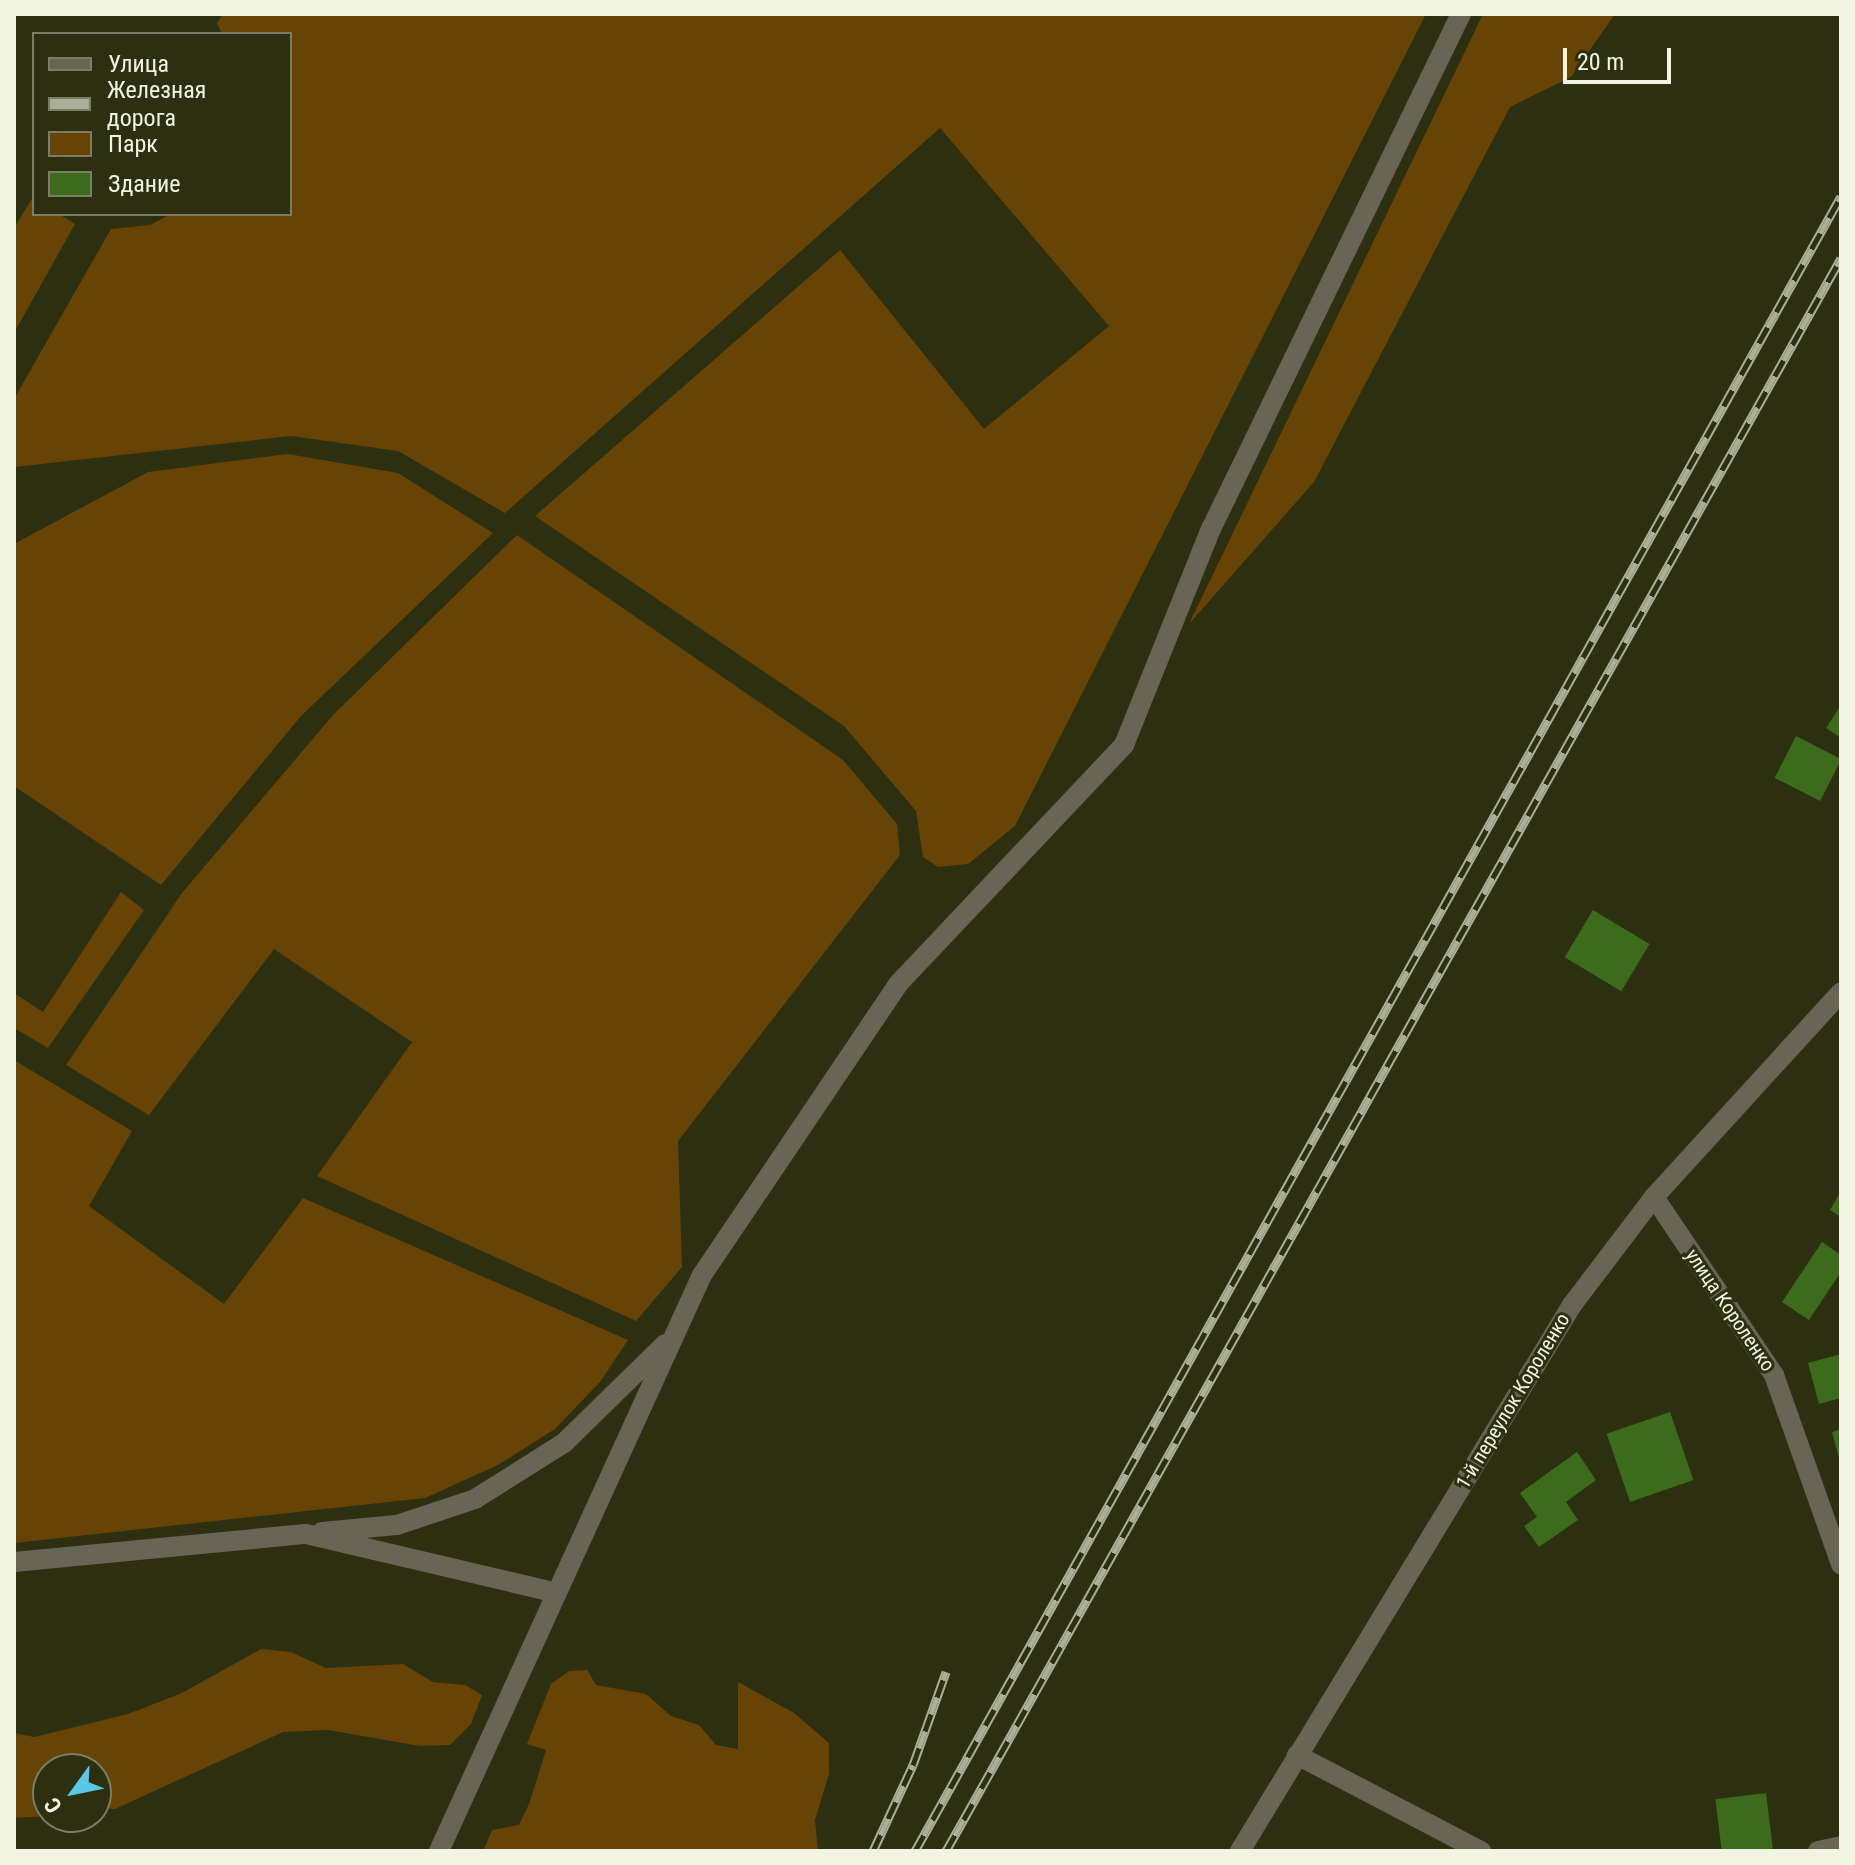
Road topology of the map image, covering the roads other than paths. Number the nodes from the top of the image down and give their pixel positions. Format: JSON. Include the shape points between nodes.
{"nodes":[{"id":1,"x":1461,"y":14,"type":"edge"},
{"id":2,"x":1841,"y":992,"type":"edge"},
{"id":3,"x":1654,"y":1197,"type":"junction"},
{"id":4,"x":673,"y":1336,"type":"junction"},
{"id":5,"x":306,"y":1534,"type":"junction"},
{"id":6,"x":14,"y":1562,"type":"edge"},
{"id":7,"x":1841,"y":1564,"type":"edge"},
{"id":8,"x":554,"y":1592,"type":"junction"},
{"id":9,"x":1297,"y":1755,"type":"junction"},
{"id":10,"x":1841,"y":1846,"type":"edge"},
{"id":11,"x":439,"y":1851,"type":"edge"},
{"id":12,"x":1240,"y":1851,"type":"edge"},
{"id":13,"x":1481,"y":1851,"type":"edge"},
{"id":14,"x":1818,"y":1851,"type":"edge"}],
"edges":[{"from":1,"to":4,"type":"street","via":[[1211,529],[1124,745],[899,983],[702,1275]]},
{"from":2,"to":3,"type":"street","name":"1-й переулок Короленко"},
{"from":3,"to":7,"type":"street","name":"улица Короленко","via":[[1774,1375]]},
{"from":3,"to":9,"type":"street","name":"1-й переулок Короленко","via":[[1572,1305]]},
{"from":4,"to":5,"type":"street","via":[[564,1443],[475,1499],[397,1525]]},
{"from":4,"to":8,"type":"street"},
{"from":5,"to":6,"type":"street"},
{"from":5,"to":8,"type":"street"},
{"from":8,"to":11,"type":"street"},
{"from":9,"to":12,"type":"street","name":"1-й переулок Короленко"},
{"from":9,"to":13,"type":"street"},
{"from":10,"to":14,"type":"street"}]}
